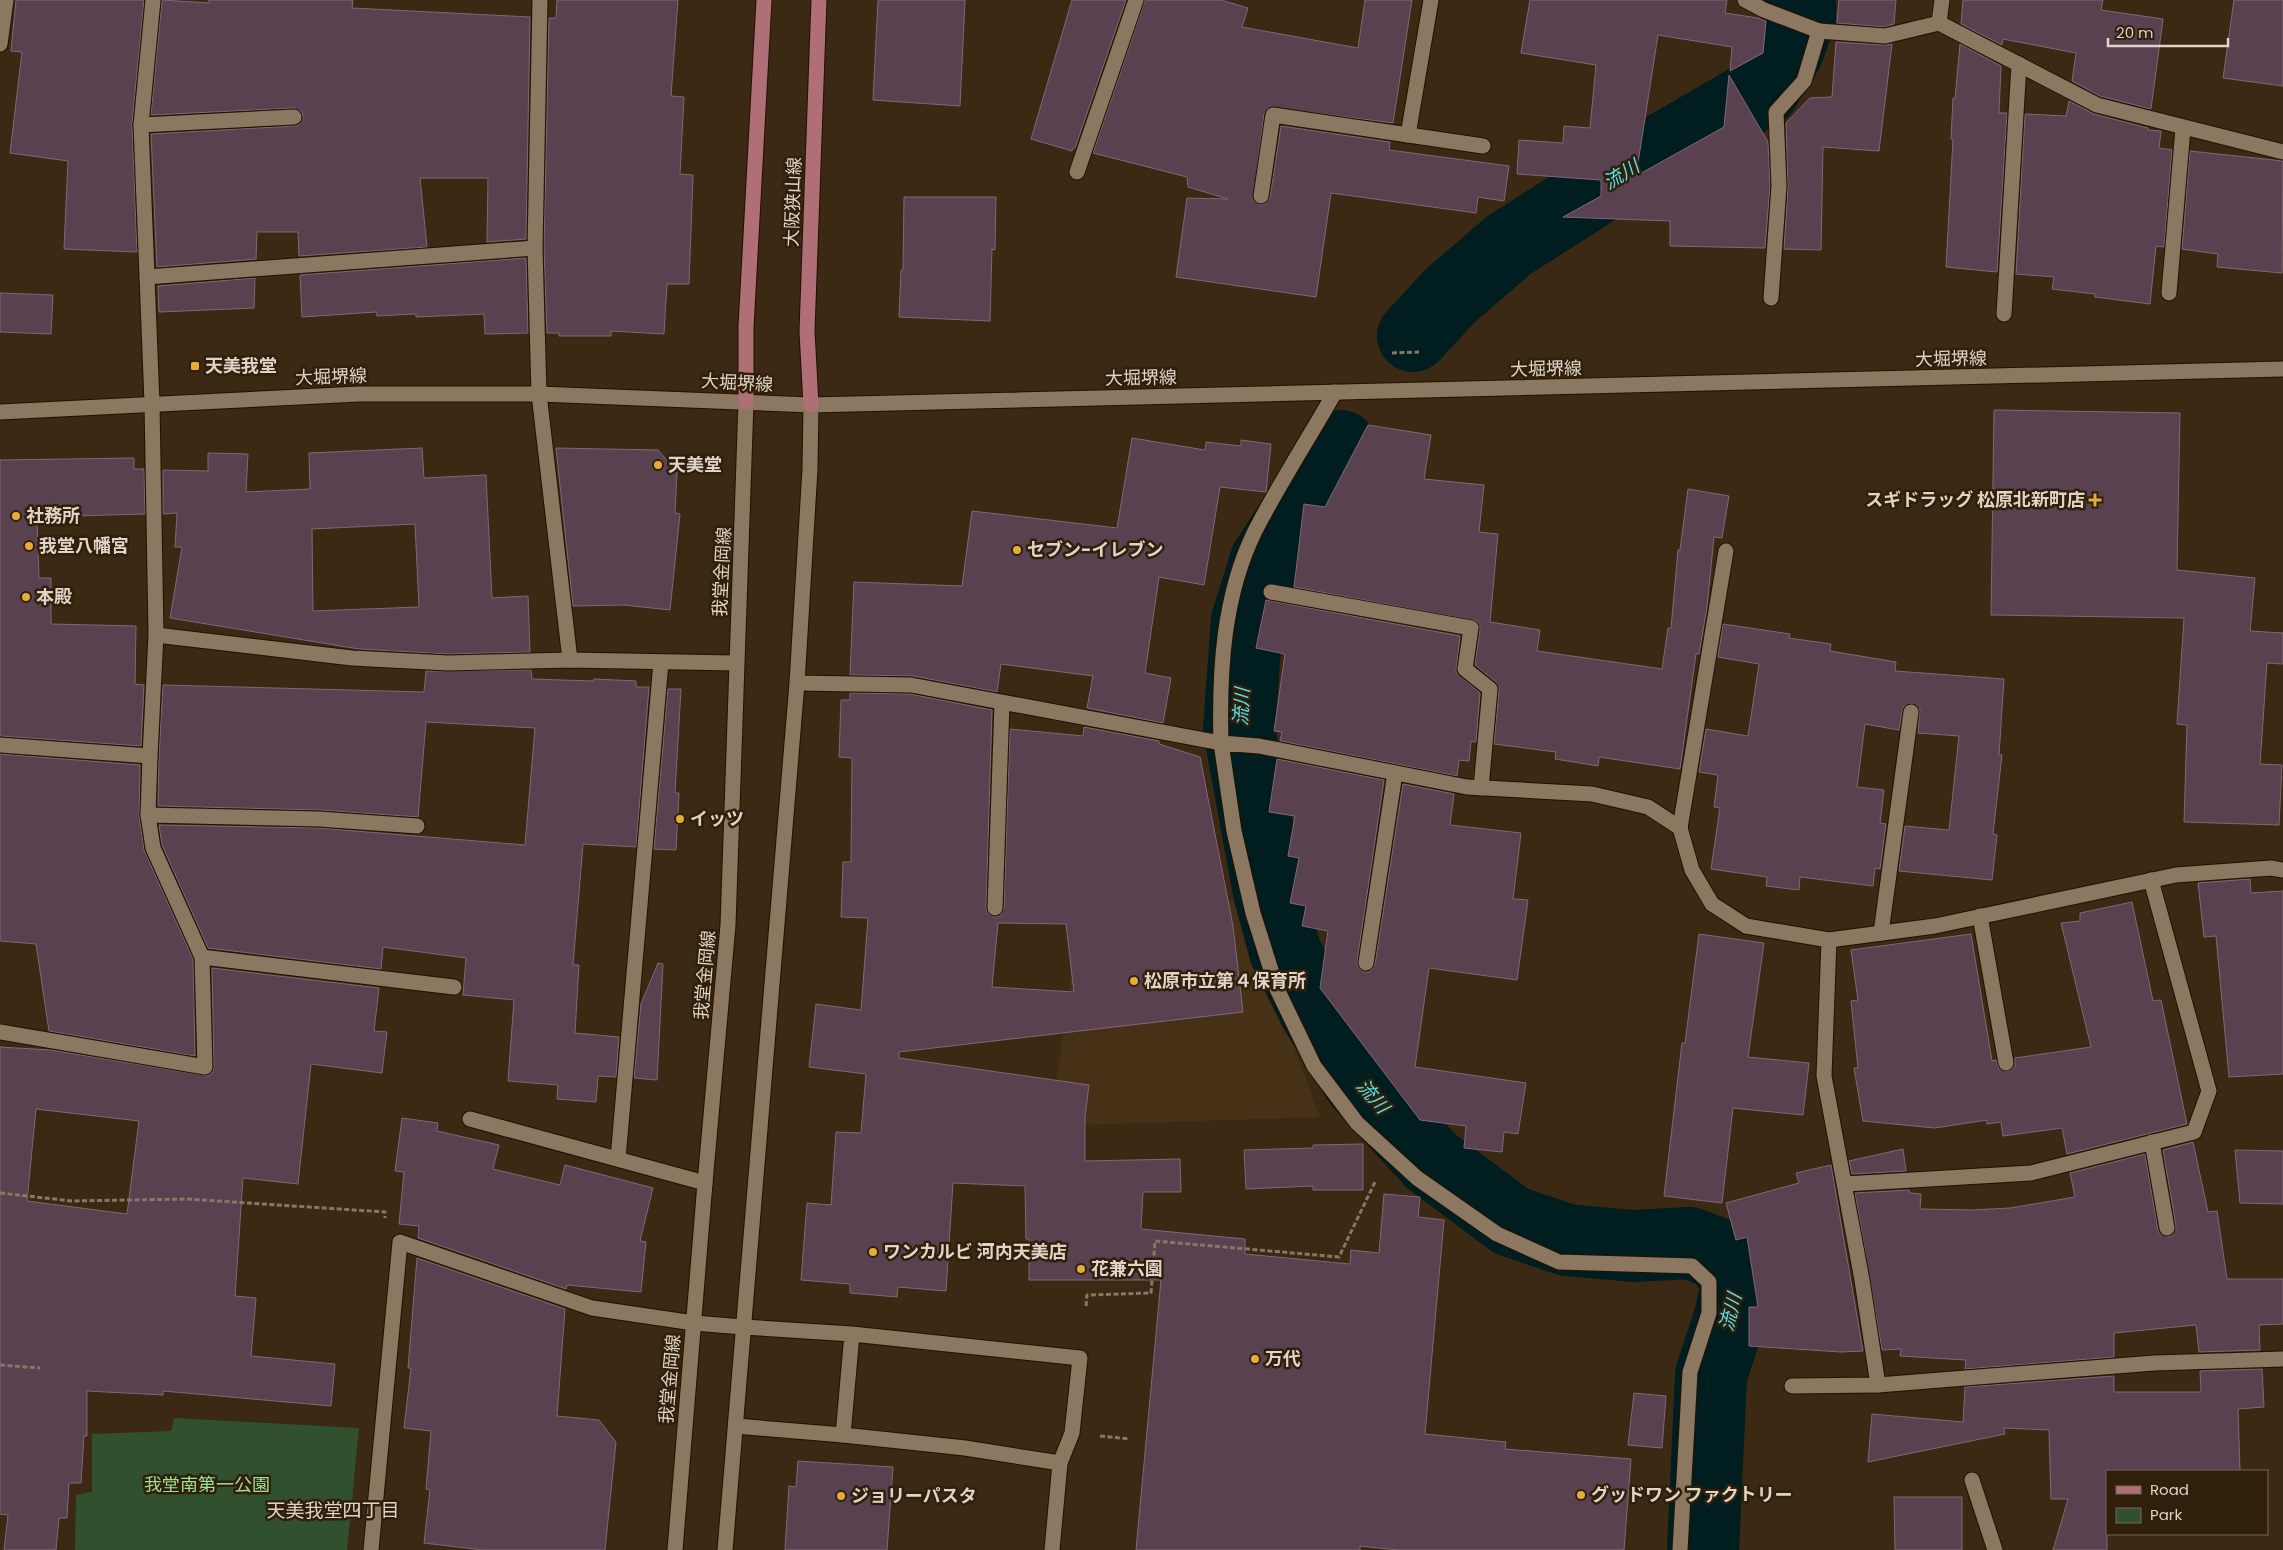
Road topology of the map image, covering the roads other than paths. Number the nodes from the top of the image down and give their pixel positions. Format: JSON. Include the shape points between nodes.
{"nodes":[{"id":1,"x":6,"y":0,"type":"edge"},
{"id":2,"x":153,"y":0,"type":"edge"},
{"id":3,"x":540,"y":0,"type":"edge"},
{"id":4,"x":764,"y":0,"type":"edge"},
{"id":5,"x":819,"y":0,"type":"edge"},
{"id":6,"x":1136,"y":0,"type":"edge"},
{"id":7,"x":1431,"y":0,"type":"edge"},
{"id":8,"x":1744,"y":0,"type":"edge"},
{"id":9,"x":1942,"y":0,"type":"edge"},
{"id":10,"x":1939,"y":23,"type":"junction"},
{"id":11,"x":1817,"y":30,"type":"junction"},
{"id":12,"x":0,"y":44,"type":"edge"},
{"id":13,"x":2019,"y":64,"type":"junction"},
{"id":14,"x":294,"y":117,"type":"dead end"},
{"id":15,"x":141,"y":124,"type":"junction"},
{"id":16,"x":2183,"y":128,"type":"junction"},
{"id":17,"x":1408,"y":135,"type":"junction"},
{"id":18,"x":1483,"y":146,"type":"dead end"},
{"id":19,"x":2283,"y":152,"type":"edge"},
{"id":20,"x":1077,"y":172,"type":"dead end"},
{"id":21,"x":1261,"y":196,"type":"dead end"},
{"id":22,"x":534,"y":248,"type":"junction"},
{"id":23,"x":147,"y":277,"type":"junction"},
{"id":24,"x":2169,"y":293,"type":"dead end"},
{"id":25,"x":1771,"y":298,"type":"dead end"},
{"id":26,"x":2004,"y":314,"type":"dead end"},
{"id":27,"x":2283,"y":369,"type":"edge"},
{"id":28,"x":1335,"y":392,"type":"junction"},
{"id":29,"x":539,"y":394,"type":"junction"},
{"id":30,"x":746,"y":402,"type":"junction"},
{"id":31,"x":152,"y":403,"type":"junction"},
{"id":32,"x":811,"y":405,"type":"junction"},
{"id":33,"x":0,"y":412,"type":"edge"},
{"id":34,"x":1726,"y":551,"type":"dead end"},
{"id":35,"x":1271,"y":592,"type":"dead end"},
{"id":36,"x":156,"y":635,"type":"junction"},
{"id":37,"x":570,"y":660,"type":"junction"},
{"id":38,"x":661,"y":662,"type":"junction"},
{"id":39,"x":736,"y":662,"type":"junction"},
{"id":40,"x":797,"y":683,"type":"junction"},
{"id":41,"x":1002,"y":702,"type":"junction"},
{"id":42,"x":1910,"y":712,"type":"dead end"},
{"id":43,"x":1227,"y":744,"type":"junction"},
{"id":44,"x":0,"y":745,"type":"edge"},
{"id":45,"x":150,"y":756,"type":"junction"},
{"id":46,"x":1395,"y":773,"type":"junction"},
{"id":47,"x":1481,"y":788,"type":"junction"},
{"id":48,"x":148,"y":815,"type":"junction"},
{"id":49,"x":417,"y":826,"type":"dead end"},
{"id":50,"x":1680,"y":828,"type":"junction"},
{"id":51,"x":2283,"y":870,"type":"edge"},
{"id":52,"x":2151,"y":880,"type":"junction"},
{"id":53,"x":995,"y":908,"type":"dead end"},
{"id":54,"x":1980,"y":916,"type":"junction"},
{"id":55,"x":1881,"y":933,"type":"junction"},
{"id":56,"x":1829,"y":940,"type":"junction"},
{"id":57,"x":202,"y":958,"type":"junction"},
{"id":58,"x":1366,"y":963,"type":"dead end"},
{"id":59,"x":454,"y":987,"type":"dead end"},
{"id":60,"x":0,"y":1032,"type":"edge"},
{"id":61,"x":2006,"y":1063,"type":"dead end"},
{"id":62,"x":470,"y":1119,"type":"dead end"},
{"id":63,"x":2152,"y":1142,"type":"junction"},
{"id":64,"x":618,"y":1159,"type":"junction"},
{"id":65,"x":705,"y":1183,"type":"junction"},
{"id":66,"x":1845,"y":1184,"type":"junction"},
{"id":67,"x":2168,"y":1228,"type":"dead end"},
{"id":68,"x":694,"y":1323,"type":"junction"},
{"id":69,"x":743,"y":1327,"type":"junction"},
{"id":70,"x":852,"y":1334,"type":"junction"},
{"id":71,"x":2283,"y":1359,"type":"edge"},
{"id":72,"x":1878,"y":1385,"type":"junction"},
{"id":73,"x":1792,"y":1386,"type":"dead end"},
{"id":74,"x":736,"y":1426,"type":"junction"},
{"id":75,"x":843,"y":1435,"type":"junction"},
{"id":76,"x":1060,"y":1463,"type":"junction"},
{"id":77,"x":1972,"y":1480,"type":"dead end"},
{"id":78,"x":371,"y":1550,"type":"edge"},
{"id":79,"x":675,"y":1550,"type":"edge"},
{"id":80,"x":725,"y":1550,"type":"edge"},
{"id":81,"x":1052,"y":1550,"type":"edge"},
{"id":82,"x":1680,"y":1550,"type":"edge"},
{"id":83,"x":1995,"y":1550,"type":"edge"}],
"edges":[{"from":1,"to":12,"type":"street"},
{"from":2,"to":15,"type":"street"},
{"from":3,"to":22,"type":"street"},
{"from":4,"to":30,"type":"main road","via":[[746,328]]},
{"from":5,"to":32,"type":"main road","name":"大阪狭山線","via":[[807,331]]},
{"from":6,"to":20,"type":"street"},
{"from":7,"to":17,"type":"street"},
{"from":8,"to":11,"type":"street"},
{"from":9,"to":10,"type":"street"},
{"from":10,"to":11,"type":"street","via":[[1886,36]]},
{"from":10,"to":13,"type":"street"},
{"from":11,"to":25,"type":"street","via":[[1804,81],[1776,112],[1779,186]]},
{"from":13,"to":16,"type":"street","via":[[2097,105]]},
{"from":13,"to":26,"type":"street"},
{"from":14,"to":15,"type":"street"},
{"from":15,"to":23,"type":"street"},
{"from":16,"to":19,"type":"street"},
{"from":16,"to":24,"type":"street"},
{"from":17,"to":18,"type":"street"},
{"from":17,"to":21,"type":"street","via":[[1274,115]]},
{"from":22,"to":23,"type":"street"},
{"from":22,"to":29,"type":"street"},
{"from":23,"to":31,"type":"street"},
{"from":27,"to":28,"type":"street","name":"大堀堺線"},
{"from":28,"to":32,"type":"street","name":"大堀堺線"},
{"from":28,"to":43,"type":"street","via":[[1255,532],[1234,588],[1224,635],[1219,692]]},
{"from":29,"to":30,"type":"street","name":"大堀堺線"},
{"from":29,"to":31,"type":"street","name":"大堀堺線","via":[[359,394]]},
{"from":29,"to":37,"type":"street"},
{"from":30,"to":32,"type":"street","name":"大堀堺線"},
{"from":30,"to":39,"type":"street","name":"我堂金岡線"},
{"from":31,"to":33,"type":"street","name":"大堀堺線"},
{"from":31,"to":36,"type":"street"},
{"from":32,"to":40,"type":"street"},
{"from":34,"to":50,"type":"street"},
{"from":35,"to":47,"type":"street","via":[[1471,628],[1465,669],[1490,689]]},
{"from":36,"to":37,"type":"street","via":[[361,658],[448,663]]},
{"from":36,"to":45,"type":"street"},
{"from":37,"to":38,"type":"street"},
{"from":38,"to":39,"type":"street"},
{"from":38,"to":64,"type":"street"},
{"from":39,"to":65,"type":"street","name":"我堂金岡線","via":[[728,925]]},
{"from":40,"to":41,"type":"street","via":[[912,685]]},
{"from":40,"to":69,"type":"street"},
{"from":41,"to":43,"type":"street"},
{"from":41,"to":53,"type":"street"},
{"from":42,"to":55,"type":"street"},
{"from":43,"to":46,"type":"street","via":[[1259,746]]},
{"from":43,"to":82,"type":"street","via":[[1234,831],[1251,904],[1277,989],[1314,1066],[1357,1123],[1417,1178],[1497,1234],[1559,1262],[1692,1266],[1709,1282],[1709,1313],[1690,1372]]},
{"from":44,"to":45,"type":"street"},
{"from":45,"to":48,"type":"street"},
{"from":46,"to":47,"type":"street"},
{"from":46,"to":58,"type":"street"},
{"from":47,"to":50,"type":"street","via":[[1592,794],[1648,807]]},
{"from":48,"to":49,"type":"street","via":[[319,819]]},
{"from":48,"to":57,"type":"street","via":[[153,848]]},
{"from":50,"to":56,"type":"street","via":[[1692,870],[1712,904],[1746,926]]},
{"from":51,"to":52,"type":"street","via":[[2271,868]]},
{"from":52,"to":54,"type":"street"},
{"from":52,"to":63,"type":"street","via":[[2209,1091],[2194,1132]]},
{"from":54,"to":55,"type":"street"},
{"from":54,"to":61,"type":"street"},
{"from":55,"to":56,"type":"street"},
{"from":56,"to":66,"type":"street","via":[[1824,1076]]},
{"from":57,"to":59,"type":"street"},
{"from":57,"to":60,"type":"street","via":[[205,1067]]},
{"from":62,"to":64,"type":"street"},
{"from":63,"to":66,"type":"street","via":[[2031,1173]]},
{"from":63,"to":67,"type":"street"},
{"from":64,"to":65,"type":"street"},
{"from":65,"to":68,"type":"street","name":"我堂金岡線"},
{"from":66,"to":72,"type":"street"},
{"from":68,"to":69,"type":"street"},
{"from":68,"to":78,"type":"street","via":[[592,1308],[400,1242]]},
{"from":68,"to":79,"type":"street","name":"我堂金岡線"},
{"from":69,"to":70,"type":"street"},
{"from":69,"to":74,"type":"street"},
{"from":70,"to":75,"type":"street"},
{"from":70,"to":76,"type":"street","via":[[1080,1358],[1072,1433]]},
{"from":71,"to":72,"type":"street","via":[[2154,1363]]},
{"from":72,"to":73,"type":"street"},
{"from":74,"to":75,"type":"street"},
{"from":74,"to":80,"type":"street"},
{"from":75,"to":76,"type":"street","via":[[964,1448]]},
{"from":76,"to":81,"type":"street"},
{"from":77,"to":83,"type":"street"}]}
